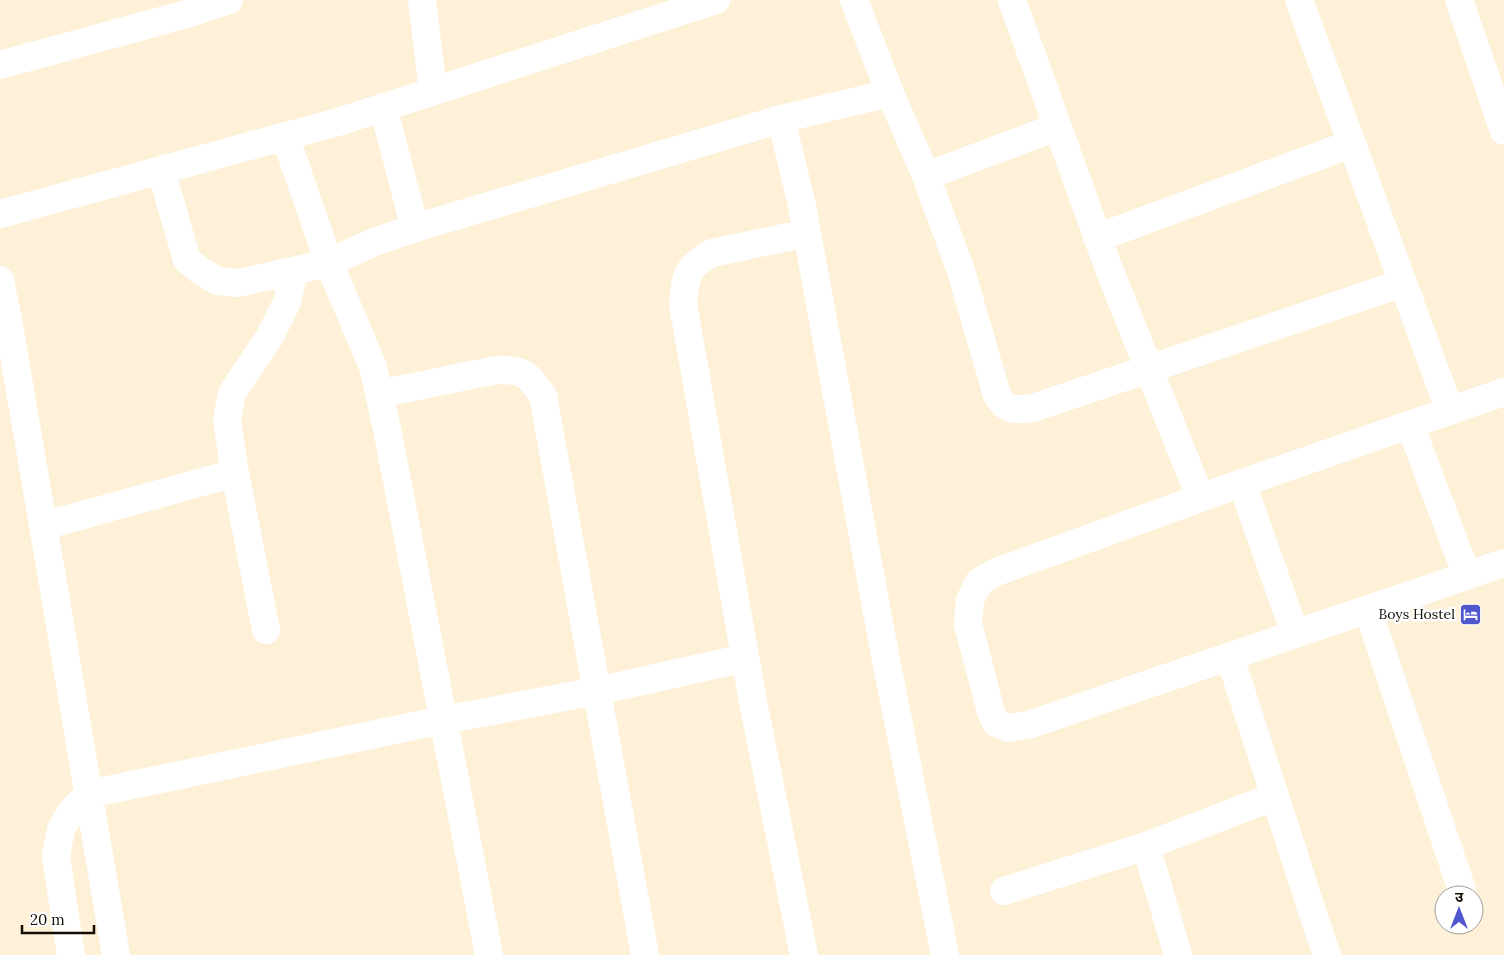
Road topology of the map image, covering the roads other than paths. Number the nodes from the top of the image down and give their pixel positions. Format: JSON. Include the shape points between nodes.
{"nodes":[{"id":1,"x":229,"y":0,"type":"edge"},
{"id":2,"x":422,"y":0,"type":"edge"},
{"id":3,"x":716,"y":0,"type":"edge"},
{"id":4,"x":854,"y":0,"type":"edge"},
{"id":5,"x":1012,"y":0,"type":"edge"},
{"id":6,"x":1299,"y":0,"type":"edge"},
{"id":7,"x":1459,"y":0,"type":"edge"},
{"id":8,"x":0,"y":65,"type":"edge"},
{"id":9,"x":433,"y":91,"type":"junction"},
{"id":10,"x":890,"y":93,"type":"junction"},
{"id":11,"x":383,"y":107,"type":"junction"},
{"id":12,"x":781,"y":119,"type":"junction"},
{"id":13,"x":1503,"y":126,"type":"edge"},
{"id":14,"x":1057,"y":127,"type":"junction"},
{"id":15,"x":285,"y":136,"type":"junction"},
{"id":16,"x":1352,"y":144,"type":"junction"},
{"id":17,"x":161,"y":170,"type":"junction"},
{"id":18,"x":926,"y":176,"type":"junction"},
{"id":19,"x":0,"y":214,"type":"edge"},
{"id":20,"x":415,"y":228,"type":"junction"},
{"id":21,"x":807,"y":233,"type":"junction"},
{"id":22,"x":1097,"y":238,"type":"junction"},
{"id":23,"x":329,"y":263,"type":"junction"},
{"id":24,"x":294,"y":271,"type":"junction"},
{"id":25,"x":0,"y":280,"type":"edge"},
{"id":26,"x":1403,"y":283,"type":"junction"},
{"id":27,"x":1148,"y":369,"type":"junction"},
{"id":28,"x":1504,"y":392,"type":"edge"},
{"id":29,"x":379,"y":394,"type":"junction"},
{"id":30,"x":1450,"y":411,"type":"junction"},
{"id":31,"x":1410,"y":424,"type":"junction"},
{"id":32,"x":235,"y":473,"type":"junction"},
{"id":33,"x":1242,"y":482,"type":"junction"},
{"id":34,"x":1200,"y":498,"type":"junction"},
{"id":35,"x":43,"y":526,"type":"junction"},
{"id":36,"x":1504,"y":563,"type":"edge"},
{"id":37,"x":1467,"y":576,"type":"junction"},
{"id":38,"x":1368,"y":610,"type":"junction"},
{"id":39,"x":266,"y":630,"type":"dead end"},
{"id":40,"x":1295,"y":634,"type":"junction"},
{"id":41,"x":1230,"y":657,"type":"junction"},
{"id":42,"x":745,"y":658,"type":"junction"},
{"id":43,"x":597,"y":691,"type":"junction"},
{"id":44,"x":443,"y":720,"type":"junction"},
{"id":45,"x":89,"y":794,"type":"junction"},
{"id":46,"x":1275,"y":796,"type":"junction"},
{"id":47,"x":1146,"y":846,"type":"junction"},
{"id":48,"x":1460,"y":885,"type":"edge"},
{"id":49,"x":1004,"y":891,"type":"dead end"},
{"id":50,"x":71,"y":955,"type":"edge"},
{"id":51,"x":116,"y":955,"type":"edge"},
{"id":52,"x":489,"y":955,"type":"edge"},
{"id":53,"x":645,"y":955,"type":"edge"},
{"id":54,"x":804,"y":955,"type":"edge"},
{"id":55,"x":945,"y":955,"type":"edge"},
{"id":56,"x":1178,"y":955,"type":"edge"},
{"id":57,"x":1327,"y":955,"type":"edge"}],
"edges":[{"from":1,"to":8,"type":"street"},
{"from":2,"to":9,"type":"street"},
{"from":3,"to":9,"type":"street"},
{"from":4,"to":10,"type":"street"},
{"from":5,"to":14,"type":"street"},
{"from":6,"to":16,"type":"street"},
{"from":7,"to":13,"type":"street"},
{"from":9,"to":11,"type":"street"},
{"from":10,"to":12,"type":"street"},
{"from":10,"to":18,"type":"street"},
{"from":11,"to":15,"type":"street"},
{"from":11,"to":20,"type":"street"},
{"from":12,"to":20,"type":"street"},
{"from":12,"to":21,"type":"street"},
{"from":14,"to":18,"type":"street"},
{"from":14,"to":22,"type":"street"},
{"from":15,"to":17,"type":"street"},
{"from":15,"to":23,"type":"street"},
{"from":16,"to":22,"type":"street"},
{"from":16,"to":26,"type":"street"},
{"from":17,"to":19,"type":"street"},
{"from":17,"to":24,"type":"street","via":[[187,260],[202,272],[218,281],[238,283]]},
{"from":18,"to":27,"type":"street","via":[[961,271],[1002,404],[1011,410],[1033,408]]},
{"from":20,"to":23,"type":"street"},
{"from":21,"to":42,"type":"street","via":[[712,253],[698,261],[686,276],[683,304]]},
{"from":21,"to":55,"type":"street","via":[[883,646]]},
{"from":22,"to":27,"type":"street"},
{"from":23,"to":24,"type":"street"},
{"from":23,"to":29,"type":"street","via":[[373,367]]},
{"from":24,"to":32,"type":"street","via":[[286,302],[269,338],[232,393],[227,420]]},
{"from":25,"to":35,"type":"street"},
{"from":26,"to":27,"type":"street"},
{"from":26,"to":30,"type":"street"},
{"from":27,"to":34,"type":"street"},
{"from":28,"to":30,"type":"street"},
{"from":29,"to":43,"type":"street","via":[[496,370],[516,370],[529,376],[543,396]]},
{"from":29,"to":44,"type":"street"},
{"from":30,"to":31,"type":"street"},
{"from":31,"to":33,"type":"street"},
{"from":31,"to":37,"type":"street"},
{"from":32,"to":35,"type":"street"},
{"from":32,"to":39,"type":"street"},
{"from":33,"to":34,"type":"street"},
{"from":33,"to":40,"type":"street"},
{"from":34,"to":41,"type":"street","via":[[996,572],[979,582],[970,600],[968,624],[991,712],[996,723],[1009,728],[1028,725]]},
{"from":35,"to":45,"type":"street"},
{"from":36,"to":37,"type":"street"},
{"from":37,"to":38,"type":"street"},
{"from":38,"to":40,"type":"street"},
{"from":38,"to":48,"type":"street"},
{"from":40,"to":41,"type":"street"},
{"from":41,"to":46,"type":"street"},
{"from":42,"to":43,"type":"street"},
{"from":42,"to":54,"type":"street"},
{"from":43,"to":44,"type":"street"},
{"from":43,"to":53,"type":"street"},
{"from":44,"to":45,"type":"street"},
{"from":44,"to":52,"type":"street"},
{"from":45,"to":50,"type":"street","via":[[72,811],[61,829],[56,857]]},
{"from":45,"to":51,"type":"street"},
{"from":46,"to":47,"type":"street"},
{"from":46,"to":57,"type":"street"},
{"from":47,"to":49,"type":"street"},
{"from":47,"to":56,"type":"street"}]}
